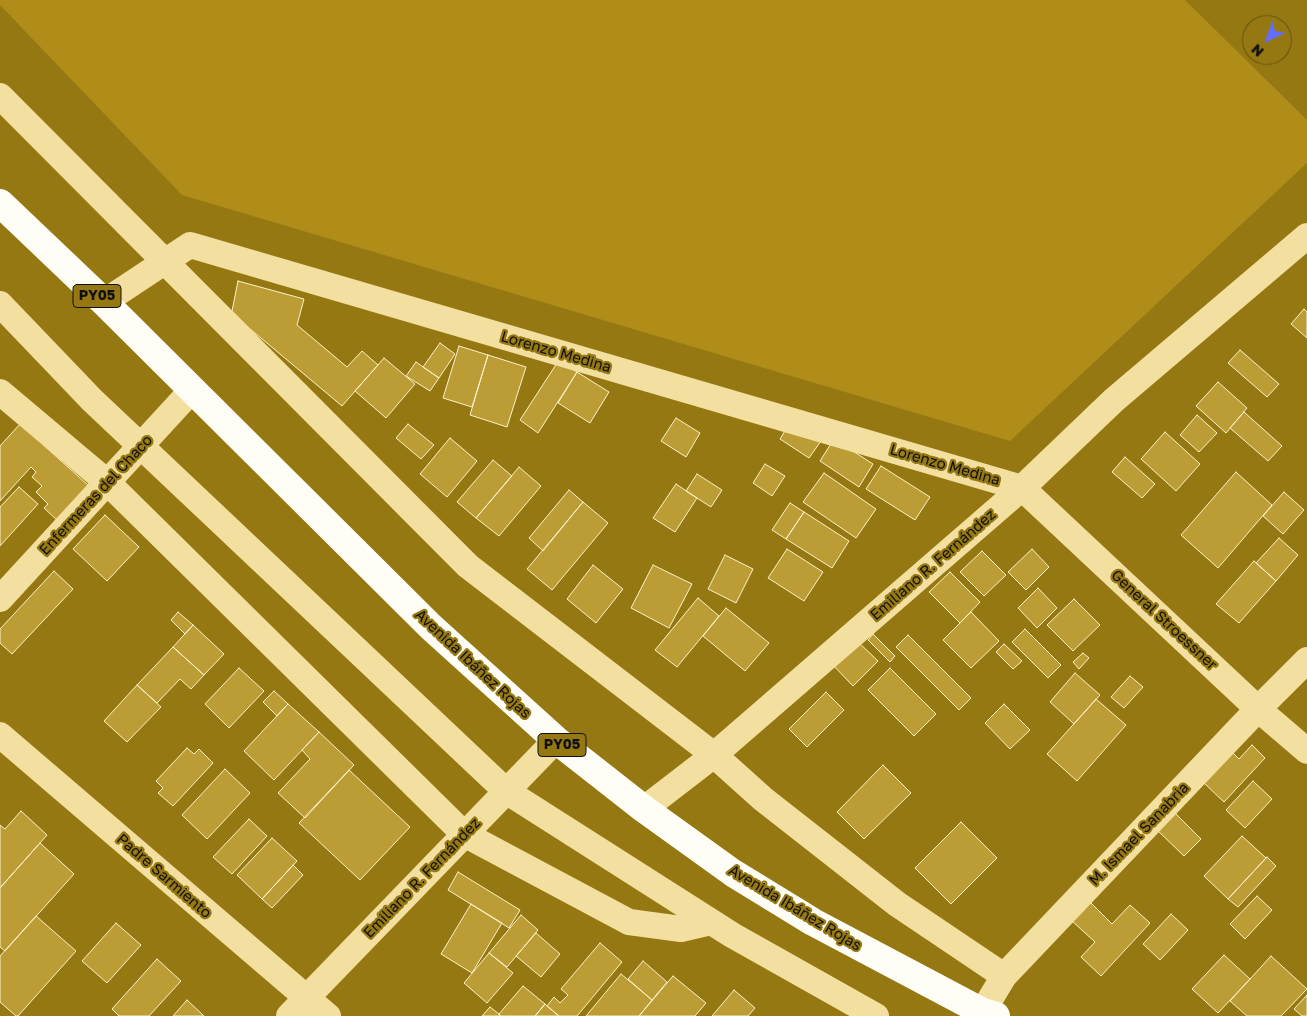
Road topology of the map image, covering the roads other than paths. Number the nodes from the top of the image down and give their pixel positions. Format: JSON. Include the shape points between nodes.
{"nodes":[{"id":1,"x":0,"y":96,"type":"edge"},
{"id":2,"x":0,"y":203,"type":"edge"},
{"id":3,"x":1307,"y":236,"type":"edge"},
{"id":4,"x":164,"y":262,"type":"junction"},
{"id":5,"x":104,"y":302,"type":"junction"},
{"id":6,"x":0,"y":304,"type":"edge"},
{"id":7,"x":192,"y":390,"type":"junction"},
{"id":8,"x":0,"y":392,"type":"edge"},
{"id":9,"x":141,"y":446,"type":"junction"},
{"id":10,"x":108,"y":483,"type":"junction"},
{"id":11,"x":1022,"y":488,"type":"junction"},
{"id":12,"x":0,"y":599,"type":"edge"},
{"id":13,"x":1307,"y":660,"type":"edge"},
{"id":14,"x":1258,"y":709,"type":"junction"},
{"id":15,"x":0,"y":735,"type":"edge"},
{"id":16,"x":556,"y":740,"type":"junction"},
{"id":17,"x":1307,"y":751,"type":"edge"},
{"id":18,"x":714,"y":755,"type":"junction"},
{"id":19,"x":506,"y":791,"type":"junction"},
{"id":20,"x":644,"y":809,"type":"junction"},
{"id":21,"x":464,"y":834,"type":"junction"},
{"id":22,"x":710,"y":922,"type":"junction"},
{"id":23,"x":1004,"y":976,"type":"junction"},
{"id":24,"x":298,"y":1007,"type":"edge"},
{"id":25,"x":986,"y":1015,"type":"edge"},
{"id":26,"x":328,"y":1016,"type":"edge"},
{"id":27,"x":876,"y":1016,"type":"edge"}],
"edges":[{"from":1,"to":4,"type":"street"},
{"from":2,"to":5,"type":"highway","number":"PY05"},
{"from":3,"to":11,"type":"street","name":"Emiliano R. Fernández","via":[[1114,400]]},
{"from":4,"to":5,"type":"street","name":"Lorenzo Medina"},
{"from":4,"to":11,"type":"street","name":"Lorenzo Medina","via":[[190,245]]},
{"from":4,"to":18,"type":"street","via":[[468,566]]},
{"from":5,"to":7,"type":"highway","number":"PY05"},
{"from":6,"to":9,"type":"street"},
{"from":7,"to":9,"type":"street","name":"Enfermeras del Chaco"},
{"from":7,"to":16,"type":"highway","name":"Avenida Ibáñez Rojas","number":"PY05","via":[[431,627]]},
{"from":8,"to":10,"type":"street"},
{"from":9,"to":10,"type":"street","name":"Enfermeras del Chaco"},
{"from":9,"to":19,"type":"street"},
{"from":10,"to":12,"type":"street","name":"Enfermeras del Chaco"},
{"from":10,"to":21,"type":"street"},
{"from":11,"to":14,"type":"street","name":"General Stroessner"},
{"from":11,"to":18,"type":"street","name":"Emiliano R. Fernández"},
{"from":13,"to":14,"type":"street","name":"M. Ismael Sanabria"},
{"from":14,"to":17,"type":"street","name":"General Stroessner"},
{"from":14,"to":23,"type":"street","name":"M. Ismael Sanabria"},
{"from":15,"to":24,"type":"street","name":"Padre Sarmiento"},
{"from":16,"to":19,"type":"street","name":"Emiliano R. Fernández"},
{"from":16,"to":20,"type":"highway","name":"Avenida Ibáñez Rojas","number":"PY05"},
{"from":18,"to":20,"type":"street","name":"Emiliano R. Fernández"},
{"from":18,"to":23,"type":"street","via":[[763,799],[897,904]]},
{"from":19,"to":21,"type":"street","name":"Emiliano R. Fernández"},
{"from":19,"to":22,"type":"street"},
{"from":20,"to":25,"type":"highway","name":"Avenida Ibáñez Rojas","number":"PY05","via":[[733,873],[813,922]]},
{"from":21,"to":22,"type":"street","via":[[629,922],[681,929]]},
{"from":21,"to":24,"type":"street","name":"Emiliano R. Fernández"},
{"from":22,"to":27,"type":"street"},
{"from":23,"to":25,"type":"street","name":"M. Ismael Sanabria"},
{"from":24,"to":26,"type":"street","name":"Padre Sarmiento"}]}
